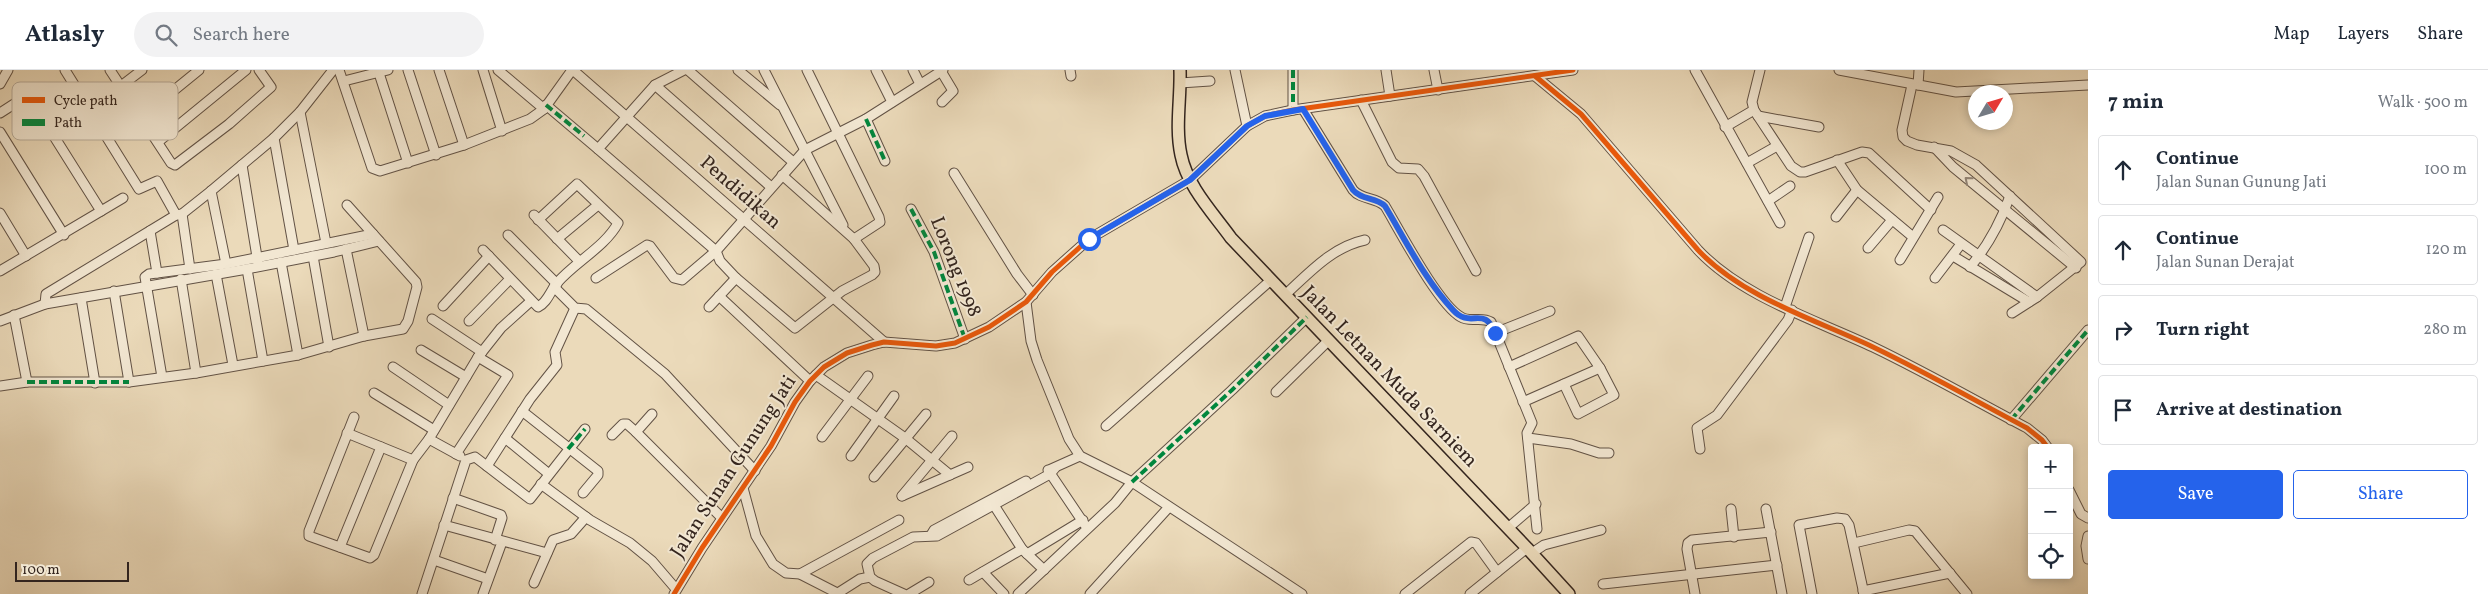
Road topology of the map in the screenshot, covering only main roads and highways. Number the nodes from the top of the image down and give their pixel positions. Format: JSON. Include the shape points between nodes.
{"nodes":[{"id":1,"x":1180,"y":70,"type":"edge"},
{"id":2,"x":1569,"y":594,"type":"edge"}],
"edges":[{"from":1,"to":2,"type":"main road","name":"Jalan Letnan Muda Sarniem","via":[[1178,129],[1181,156],[1190,180],[1231,238]]}]}
